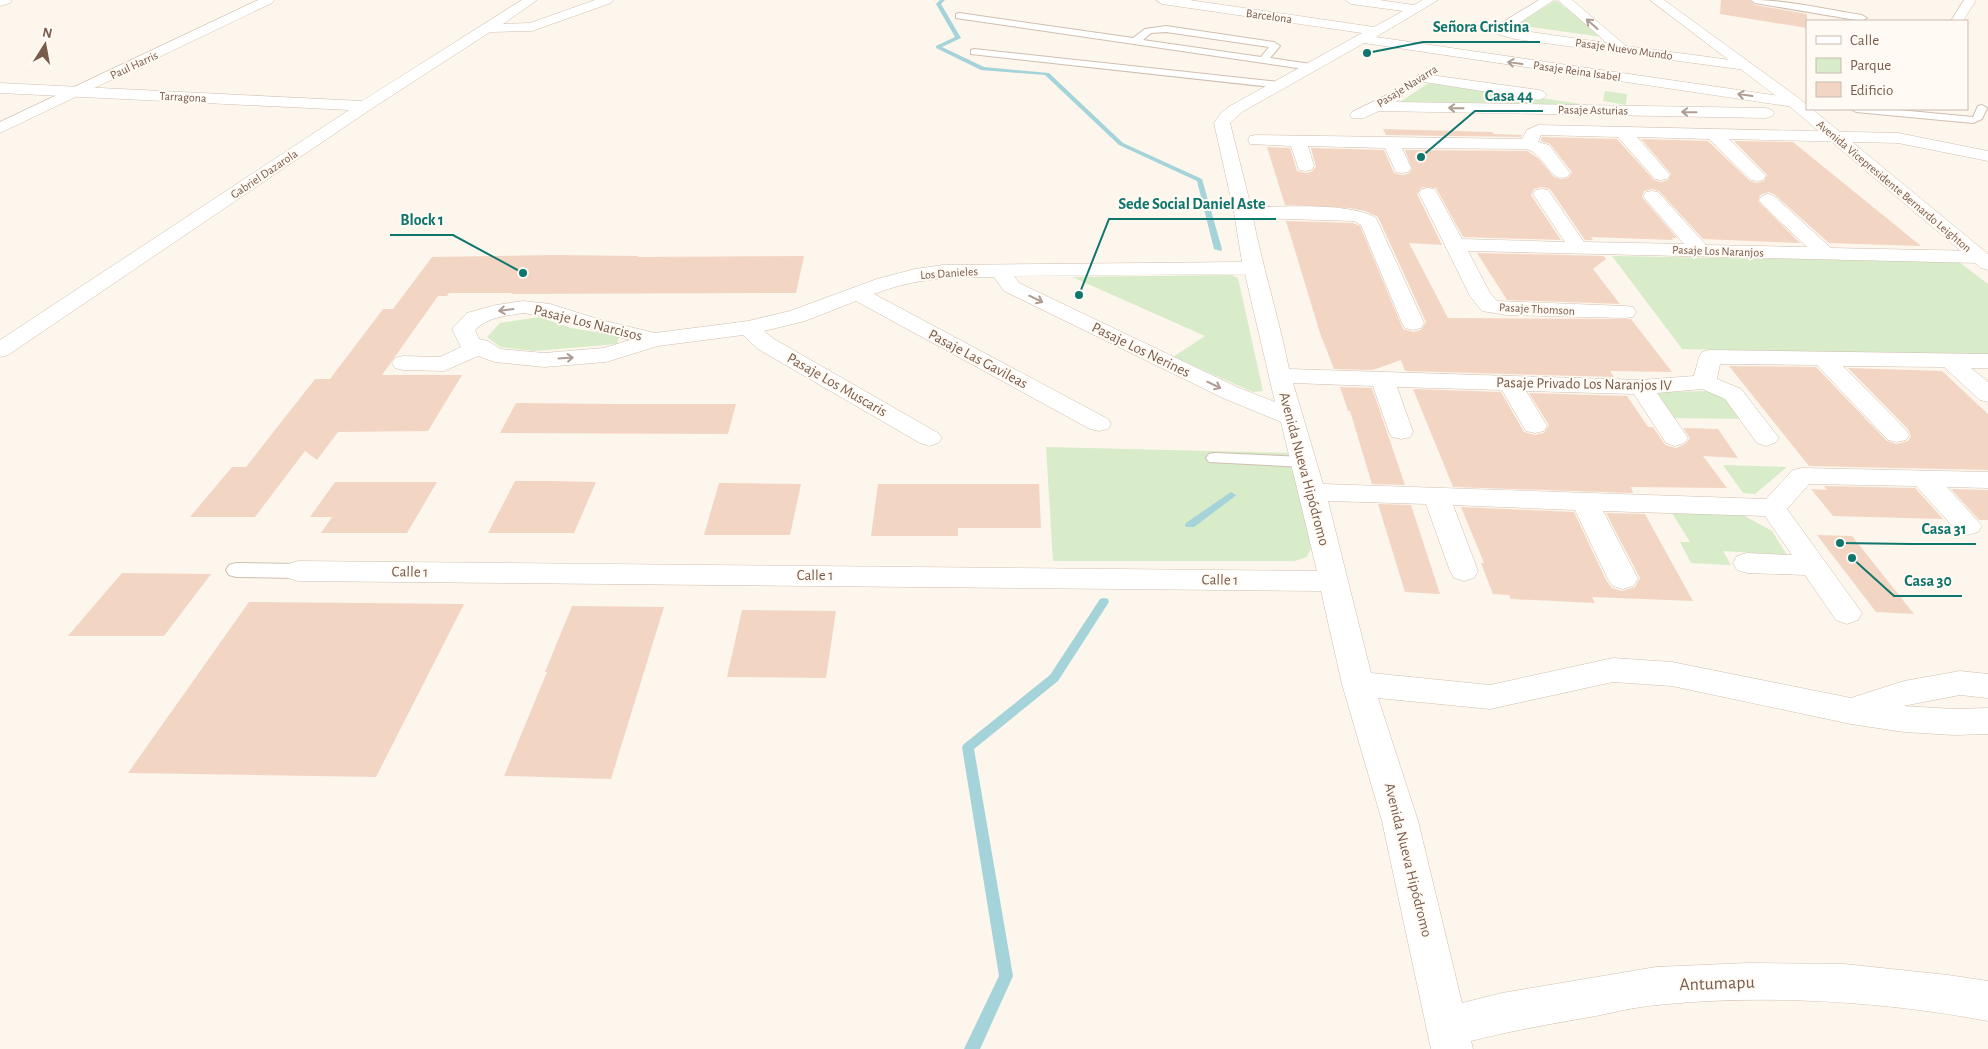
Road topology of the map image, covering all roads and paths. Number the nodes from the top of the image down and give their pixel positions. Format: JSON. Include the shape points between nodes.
{"nodes":[{"id":1,"x":6,"y":0,"type":"edge"},
{"id":2,"x":268,"y":0,"type":"edge"},
{"id":3,"x":531,"y":0,"type":"edge"},
{"id":4,"x":607,"y":0,"type":"edge"},
{"id":5,"x":1162,"y":0,"type":"edge"},
{"id":6,"x":1351,"y":0,"type":"edge"},
{"id":7,"x":1432,"y":0,"type":"edge"},
{"id":8,"x":1548,"y":0,"type":"edge"},
{"id":9,"x":1564,"y":0,"type":"edge"},
{"id":10,"x":1656,"y":0,"type":"edge"},
{"id":11,"x":1754,"y":0,"type":"edge"},
{"id":12,"x":1970,"y":0,"type":"edge"},
{"id":13,"x":0,"y":2,"type":"edge"},
{"id":14,"x":1416,"y":9,"type":"junction"},
{"id":15,"x":959,"y":16,"type":"dead end"},
{"id":16,"x":1862,"y":18,"type":"dead end"},
{"id":17,"x":1958,"y":20,"type":"edge"},
{"id":18,"x":487,"y":28,"type":"junction"},
{"id":19,"x":1376,"y":31,"type":"junction"},
{"id":20,"x":1362,"y":39,"type":"junction"},
{"id":21,"x":1136,"y":41,"type":"junction"},
{"id":22,"x":1620,"y":48,"type":"junction"},
{"id":23,"x":974,"y":52,"type":"dead end"},
{"id":24,"x":1456,"y":54,"type":"junction"},
{"id":25,"x":1263,"y":60,"type":"junction"},
{"id":26,"x":1746,"y":66,"type":"junction"},
{"id":27,"x":1311,"y":67,"type":"junction"},
{"id":28,"x":1423,"y":78,"type":"junction"},
{"id":29,"x":1280,"y":85,"type":"junction"},
{"id":30,"x":0,"y":88,"type":"edge"},
{"id":31,"x":77,"y":92,"type":"junction"},
{"id":32,"x":365,"y":106,"type":"junction"},
{"id":33,"x":1379,"y":106,"type":"junction"},
{"id":34,"x":1803,"y":106,"type":"edge"},
{"id":35,"x":1982,"y":108,"type":"dead end"},
{"id":36,"x":1807,"y":110,"type":"edge"},
{"id":37,"x":1867,"y":110,"type":"edge"},
{"id":38,"x":1644,"y":111,"type":"junction"},
{"id":39,"x":1358,"y":116,"type":"dead end"},
{"id":40,"x":0,"y":128,"type":"edge"},
{"id":41,"x":1623,"y":132,"type":"junction"},
{"id":42,"x":1713,"y":133,"type":"junction"},
{"id":43,"x":1833,"y":136,"type":"junction"},
{"id":44,"x":1256,"y":140,"type":"dead end"},
{"id":45,"x":1298,"y":141,"type":"junction"},
{"id":46,"x":1392,"y":143,"type":"junction"},
{"id":47,"x":1529,"y":144,"type":"junction"},
{"id":48,"x":1987,"y":156,"type":"edge"},
{"id":49,"x":1305,"y":166,"type":"dead end"},
{"id":50,"x":1402,"y":168,"type":"dead end"},
{"id":51,"x":1561,"y":173,"type":"dead end"},
{"id":52,"x":1661,"y":175,"type":"dead end"},
{"id":53,"x":1757,"y":176,"type":"dead end"},
{"id":54,"x":1428,"y":193,"type":"dead end"},
{"id":55,"x":1542,"y":194,"type":"dead end"},
{"id":56,"x":1652,"y":196,"type":"dead end"},
{"id":57,"x":1768,"y":200,"type":"dead end"},
{"id":58,"x":1243,"y":212,"type":"junction"},
{"id":59,"x":1456,"y":245,"type":"junction"},
{"id":60,"x":1578,"y":247,"type":"junction"},
{"id":61,"x":1701,"y":251,"type":"junction"},
{"id":62,"x":1826,"y":254,"type":"junction"},
{"id":63,"x":1985,"y":254,"type":"edge"},
{"id":64,"x":1253,"y":268,"type":"junction"},
{"id":65,"x":1000,"y":270,"type":"junction"},
{"id":66,"x":857,"y":293,"type":"junction"},
{"id":67,"x":1625,"y":312,"type":"dead end"},
{"id":68,"x":1413,"y":323,"type":"dead end"},
{"id":69,"x":748,"y":328,"type":"junction"},
{"id":70,"x":655,"y":340,"type":"junction"},
{"id":71,"x":480,"y":346,"type":"junction"},
{"id":72,"x":0,"y":350,"type":"edge"},
{"id":73,"x":1824,"y":358,"type":"junction"},
{"id":74,"x":1949,"y":360,"type":"junction"},
{"id":75,"x":1988,"y":361,"type":"edge"},
{"id":76,"x":403,"y":363,"type":"dead end"},
{"id":77,"x":1279,"y":376,"type":"junction"},
{"id":78,"x":1382,"y":379,"type":"junction"},
{"id":79,"x":1705,"y":382,"type":"junction"},
{"id":80,"x":1510,"y":383,"type":"junction"},
{"id":81,"x":1641,"y":387,"type":"junction"},
{"id":82,"x":1988,"y":395,"type":"edge"},
{"id":83,"x":1292,"y":418,"type":"junction"},
{"id":84,"x":1099,"y":424,"type":"dead end"},
{"id":85,"x":1535,"y":426,"type":"dead end"},
{"id":86,"x":1401,"y":432,"type":"dead end"},
{"id":87,"x":1897,"y":435,"type":"dead end"},
{"id":88,"x":929,"y":438,"type":"dead end"},
{"id":89,"x":1675,"y":438,"type":"dead end"},
{"id":90,"x":1766,"y":438,"type":"dead end"},
{"id":91,"x":1215,"y":458,"type":"dead end"},
{"id":92,"x":1304,"y":462,"type":"junction"},
{"id":93,"x":1924,"y":479,"type":"junction"},
{"id":94,"x":1988,"y":480,"type":"edge"},
{"id":95,"x":1312,"y":492,"type":"junction"},
{"id":96,"x":1436,"y":496,"type":"junction"},
{"id":97,"x":1585,"y":502,"type":"junction"},
{"id":98,"x":1773,"y":508,"type":"junction"},
{"id":99,"x":1968,"y":526,"type":"dead end"},
{"id":100,"x":1748,"y":563,"type":"dead end"},
{"id":101,"x":1814,"y":566,"type":"junction"},
{"id":102,"x":236,"y":570,"type":"dead end"},
{"id":103,"x":298,"y":571,"type":"joint"},
{"id":104,"x":1464,"y":571,"type":"dead end"},
{"id":105,"x":1624,"y":579,"type":"dead end"},
{"id":106,"x":1332,"y":581,"type":"junction"},
{"id":107,"x":1848,"y":613,"type":"dead end"},
{"id":108,"x":1358,"y":684,"type":"junction"},
{"id":109,"x":1988,"y":686,"type":"edge"},
{"id":110,"x":1852,"y":711,"type":"junction"},
{"id":111,"x":1988,"y":721,"type":"edge"},
{"id":112,"x":1988,"y":1001,"type":"edge"},
{"id":113,"x":1450,"y":1038,"type":"edge"}],
"edges":[{"from":1,"to":13,"type":"street"},
{"from":2,"to":31,"type":"street","name":"Paul Harris"},
{"from":3,"to":18,"type":"street","name":"Gabriel Dazarola"},
{"from":4,"to":18,"type":"street","via":[[532,27]]},
{"from":5,"to":19,"type":"street","name":"Barcelona"},
{"from":6,"to":14,"type":"street"},
{"from":7,"to":14,"type":"street","name":"Avenida Nueva Hipódromo"},
{"from":8,"to":22,"type":"street","name":"Pasaje Nuevo Mundo","via":[[1503,28],[1502,32]]},
{"from":22,"to":9,"type":"street","one_way":true},
{"from":10,"to":26,"type":"street","name":"Avenida Vicepresidente Bernardo Leighton"},
{"from":11,"to":16,"type":"lane"},
{"from":12,"to":17,"type":"street"},
{"from":14,"to":19,"type":"street","name":"Avenida Nueva Hipódromo"},
{"from":15,"to":21,"type":"lane"},
{"from":18,"to":32,"type":"street","name":"Gabriel Dazarola"},
{"from":19,"to":20,"type":"street","name":"Avenida Nueva Hipódromo"},
{"from":20,"to":24,"type":"street","name":"Pasaje Reina Isabel"},
{"from":20,"to":27,"type":"street","name":"Avenida Nueva Hipódromo"},
{"from":21,"to":25,"type":"lane"},
{"from":21,"to":25,"type":"lane","via":[[1148,32],[1166,29],[1274,45]]},
{"from":22,"to":26,"type":"street","name":"Pasaje Nuevo Mundo"},
{"from":23,"to":29,"type":"lane"},
{"from":24,"to":28,"type":"street","name":"Pasaje Navarra"},
{"from":34,"to":24,"type":"street","name":"Pasaje Reina Isabel","one_way":true},
{"from":25,"to":27,"type":"lane"},
{"from":26,"to":34,"type":"street","name":"Avenida Vicepresidente Bernardo Leighton"},
{"from":27,"to":29,"type":"street","name":"Avenida Nueva Hipódromo"},
{"from":28,"to":33,"type":"street","name":"Pasaje Navarra"},
{"from":28,"to":38,"type":"street"},
{"from":29,"to":58,"type":"street","name":"Avenida Nueva Hipódromo","via":[[1236,109],[1222,124]]},
{"from":30,"to":31,"type":"street","name":"Tarragona"},
{"from":31,"to":32,"type":"street","name":"Tarragona"},
{"from":31,"to":40,"type":"street","name":"Paul Harris"},
{"from":32,"to":72,"type":"street","name":"Gabriel Dazarola"},
{"from":38,"to":33,"type":"street","name":"Pasaje Asturias","one_way":true},
{"from":33,"to":39,"type":"street","name":"Pasaje Navarra"},
{"from":34,"to":38,"type":"street","name":"Pasaje Asturias","one_way":true},
{"from":35,"to":37,"type":"lane","via":[[1977,120]]},
{"from":36,"to":43,"type":"street","name":"Avenida Vicepresidente Bernardo Leighton"},
{"from":41,"to":42,"type":"street"},
{"from":41,"to":47,"type":"street","via":[[1538,130],[1533,132]]},
{"from":41,"to":52,"type":"street"},
{"from":42,"to":43,"type":"street"},
{"from":42,"to":53,"type":"street"},
{"from":43,"to":48,"type":"street","via":[[1907,139]]},
{"from":43,"to":63,"type":"street","name":"Avenida Vicepresidente Bernardo Leighton","via":[[1959,242]]},
{"from":44,"to":45,"type":"street"},
{"from":45,"to":46,"type":"street"},
{"from":45,"to":49,"type":"street"},
{"from":46,"to":47,"type":"street","via":[[1486,152]]},
{"from":46,"to":50,"type":"street"},
{"from":47,"to":51,"type":"street","via":[[1543,150]]},
{"from":54,"to":59,"type":"street"},
{"from":55,"to":60,"type":"street"},
{"from":56,"to":61,"type":"street"},
{"from":57,"to":62,"type":"street"},
{"from":58,"to":64,"type":"street","name":"Avenida Nueva Hipódromo"},
{"from":58,"to":68,"type":"street","via":[[1350,214],[1365,218]]},
{"from":59,"to":60,"type":"street","name":"Pasaje Los Naranjos"},
{"from":59,"to":67,"type":"street","name":"Pasaje Thomson","via":[[1481,296],[1490,306]]},
{"from":60,"to":61,"type":"street","name":"Pasaje Los Naranjos"},
{"from":61,"to":62,"type":"street","name":"Pasaje Los Naranjos"},
{"from":62,"to":63,"type":"street","name":"Pasaje Los Naranjos"},
{"from":64,"to":65,"type":"street","name":"Los Danieles"},
{"from":64,"to":77,"type":"street","name":"Avenida Nueva Hipódromo"},
{"from":65,"to":66,"type":"street","name":"Los Danieles","via":[[916,275]]},
{"from":65,"to":83,"type":"street","name":"Pasaje Los Nerines","one_way":true,"via":[[1011,287],[1231,393]]},
{"from":66,"to":69,"type":"street","name":"Los Danieles","via":[[796,316]]},
{"from":66,"to":84,"type":"street","name":"Pasaje Las Gavileas"},
{"from":69,"to":70,"type":"street","name":"Los Danieles"},
{"from":69,"to":88,"type":"street","name":"Pasaje Los Muscaris","via":[[766,344]]},
{"from":71,"to":70,"type":"street","name":"Pasaje Los Narcisos","one_way":true,"via":[[495,355],[544,360],[606,355]]},
{"from":70,"to":71,"type":"street","name":"Pasaje Los Narcisos","one_way":true,"via":[[550,310],[523,307],[475,318],[463,329],[470,343]]},
{"from":71,"to":76,"type":"street","via":[[444,364]]},
{"from":73,"to":74,"type":"street"},
{"from":73,"to":79,"type":"street","via":[[1710,357]]},
{"from":73,"to":87,"type":"street"},
{"from":74,"to":75,"type":"street"},
{"from":74,"to":82,"type":"street"},
{"from":77,"to":78,"type":"street","name":"Pasaje Privado Los Naranjos IV"},
{"from":77,"to":83,"type":"street","name":"Avenida Nueva Hipódromo"},
{"from":78,"to":80,"type":"street","name":"Pasaje Privado Los Naranjos IV"},
{"from":78,"to":86,"type":"street"},
{"from":79,"to":81,"type":"street","name":"Pasaje Privado Los Naranjos IV"},
{"from":79,"to":90,"type":"street","via":[[1732,394]]},
{"from":80,"to":81,"type":"street","name":"Pasaje Privado Los Naranjos IV"},
{"from":80,"to":85,"type":"street"},
{"from":81,"to":89,"type":"street"},
{"from":83,"to":92,"type":"street","name":"Avenida Nueva Hipódromo"},
{"from":91,"to":92,"type":"lane"},
{"from":92,"to":95,"type":"street","name":"Avenida Nueva Hipódromo"},
{"from":93,"to":94,"type":"street"},
{"from":93,"to":98,"type":"street","via":[[1802,476]]},
{"from":93,"to":99,"type":"street"},
{"from":95,"to":96,"type":"street"},
{"from":95,"to":106,"type":"street","name":"Avenida Nueva Hipódromo"},
{"from":96,"to":97,"type":"street"},
{"from":96,"to":104,"type":"street"},
{"from":97,"to":98,"type":"street"},
{"from":97,"to":105,"type":"street"},
{"from":98,"to":101,"type":"street"},
{"from":100,"to":101,"type":"street"},
{"from":101,"to":107,"type":"street"},
{"from":102,"to":103,"type":"lane"},
{"from":103,"to":106,"type":"street","name":"Calle 1"},
{"from":106,"to":108,"type":"street","name":"Avenida Nueva Hipódromo"},
{"from":108,"to":110,"type":"street","via":[[1490,697],[1612,670],[1672,674]]},
{"from":108,"to":113,"type":"street","name":"Avenida Nueva Hipódromo","via":[[1400,821]]},
{"from":109,"to":110,"type":"street","via":[[1960,682],[1904,693]]},
{"from":110,"to":111,"type":"street","via":[[1904,719]]},
{"from":112,"to":113,"type":"street","name":"Antumapu","via":[[1844,983],[1748,982],[1656,986],[1502,1013]]}]}
